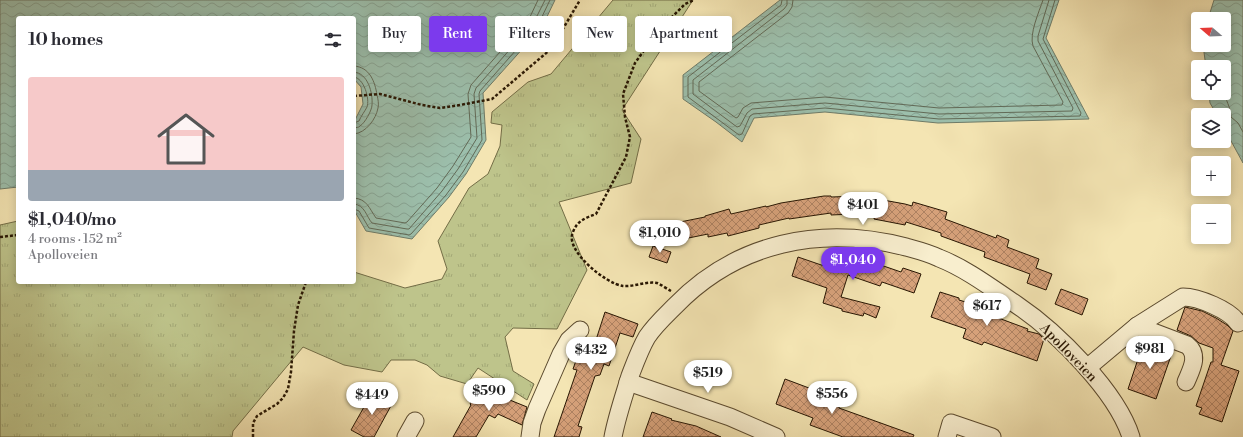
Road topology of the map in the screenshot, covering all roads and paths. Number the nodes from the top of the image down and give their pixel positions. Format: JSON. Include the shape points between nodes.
{"nodes":[{"id":1,"x":580,"y":0,"type":"edge"},
{"id":2,"x":694,"y":0,"type":"edge"},
{"id":3,"x":356,"y":96,"type":"edge"},
{"id":4,"x":16,"y":236,"type":"edge"},
{"id":5,"x":0,"y":237,"type":"edge"},
{"id":6,"x":305,"y":284,"type":"edge"},
{"id":7,"x":678,"y":302,"type":"junction"},
{"id":8,"x":1238,"y":323,"type":"dead end"},
{"id":9,"x":1137,"y":326,"type":"junction"},
{"id":10,"x":580,"y":330,"type":"dead end"},
{"id":11,"x":1087,"y":368,"type":"junction"},
{"id":12,"x":628,"y":382,"type":"junction"},
{"id":13,"x":1186,"y":382,"type":"dead end"},
{"id":14,"x":415,"y":421,"type":"dead end"},
{"id":15,"x":252,"y":437,"type":"edge"},
{"id":16,"x":406,"y":437,"type":"edge"},
{"id":17,"x":530,"y":437,"type":"edge"},
{"id":18,"x":613,"y":437,"type":"edge"},
{"id":19,"x":776,"y":437,"type":"edge"},
{"id":20,"x":947,"y":437,"type":"edge"},
{"id":21,"x":992,"y":437,"type":"edge"},
{"id":22,"x":1131,"y":437,"type":"edge"}],
"edges":[{"from":1,"to":3,"type":"path","via":[[551,49],[492,99],[440,108],[380,94]]},
{"from":2,"to":7,"type":"path","via":[[685,4],[658,32],[636,63],[623,94],[630,136],[626,157],[596,214],[577,223],[572,234],[574,248],[603,278],[623,286],[657,284],[671,291]]},
{"from":4,"to":5,"type":"path"},
{"from":6,"to":15,"type":"path","via":[[298,305],[288,389],[277,404],[257,416],[253,423]]},
{"from":7,"to":11,"type":"street","name":"Apolloveien","via":[[713,275],[761,249],[814,239],[871,240],[926,253],[957,266],[1038,320]]},
{"from":7,"to":12,"type":"street","name":"Apolloveien","via":[[647,337]]},
{"from":8,"to":9,"type":"street","via":[[1233,316],[1210,304],[1183,297]]},
{"from":9,"to":11,"type":"street"},
{"from":9,"to":13,"type":"street","via":[[1191,348],[1194,360]]},
{"from":10,"to":17,"type":"street","via":[[569,340],[561,354],[537,408]]},
{"from":11,"to":22,"type":"street","name":"Apolloveien","via":[[1117,408]]},
{"from":12,"to":18,"type":"street","name":"Apolloveien"},
{"from":12,"to":19,"type":"street","via":[[730,417]]},
{"from":14,"to":16,"type":"street"},
{"from":20,"to":21,"type":"street","via":[[951,423]]}]}
